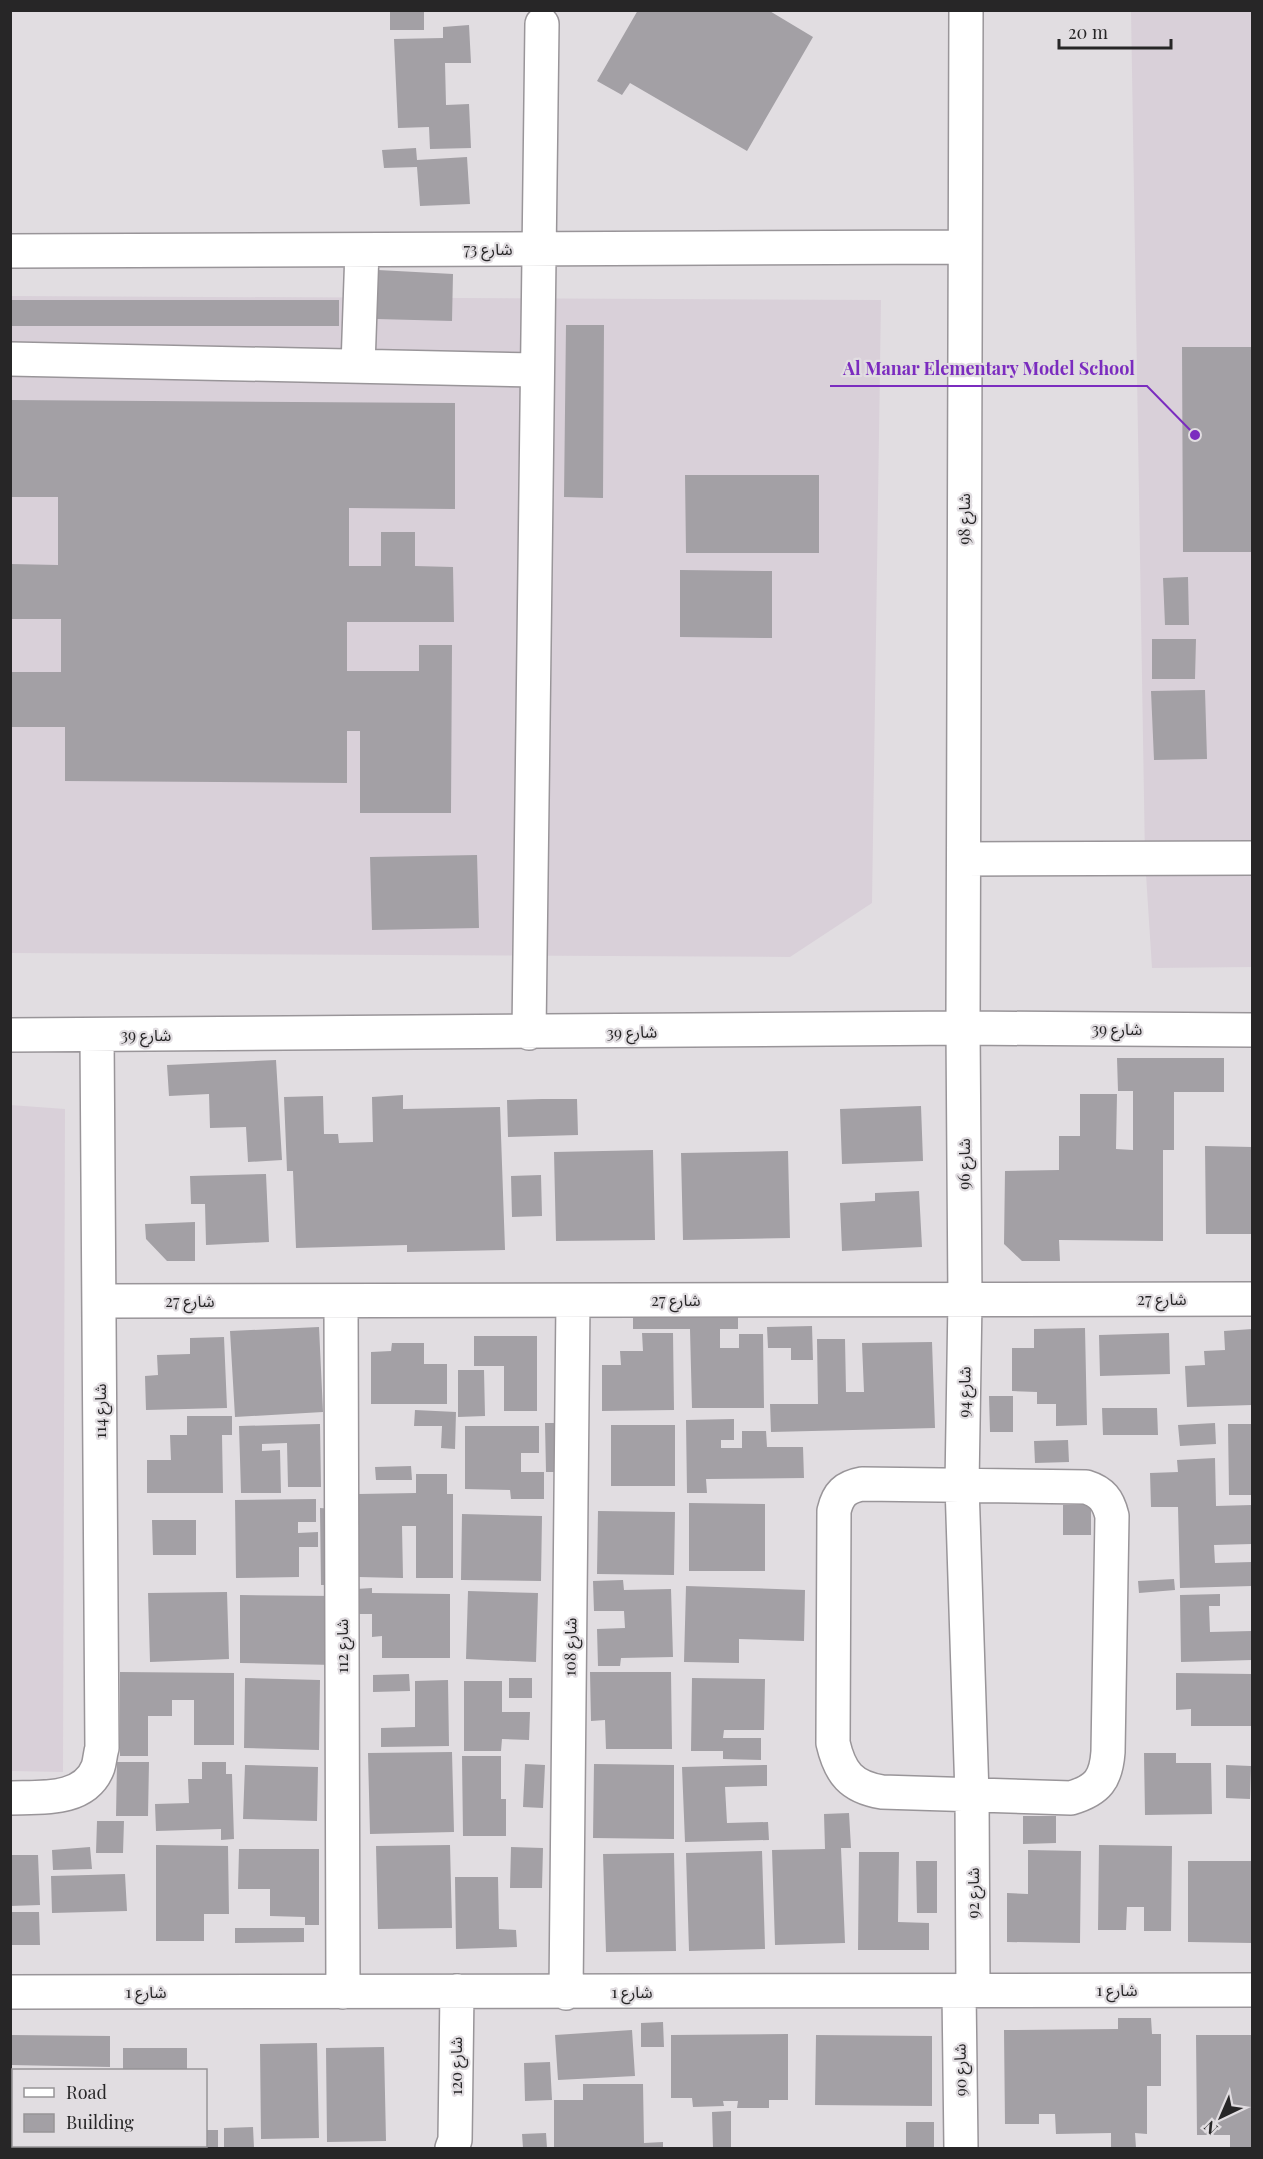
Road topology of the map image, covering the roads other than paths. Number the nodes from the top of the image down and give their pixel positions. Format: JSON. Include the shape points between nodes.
{"nodes":[{"id":1,"x":966,"y":10,"type":"edge"},
{"id":2,"x":542,"y":24,"type":"dead end"},
{"id":3,"x":965,"y":247,"type":"junction"},
{"id":4,"x":538,"y":249,"type":"junction"},
{"id":5,"x":362,"y":250,"type":"junction"},
{"id":6,"x":10,"y":251,"type":"edge"},
{"id":7,"x":10,"y":359,"type":"edge"},
{"id":8,"x":358,"y":366,"type":"junction"},
{"id":9,"x":536,"y":370,"type":"junction"},
{"id":10,"x":1252,"y":858,"type":"edge"},
{"id":11,"x":964,"y":859,"type":"junction"},
{"id":12,"x":963,"y":1028,"type":"junction"},
{"id":13,"x":1252,"y":1030,"type":"edge"},
{"id":14,"x":529,"y":1033,"type":"junction"},
{"id":15,"x":10,"y":1035,"type":"edge"},
{"id":16,"x":97,"y":1035,"type":"junction"},
{"id":17,"x":1252,"y":1299,"type":"edge"},
{"id":18,"x":573,"y":1300,"type":"junction"},
{"id":19,"x":965,"y":1300,"type":"junction"},
{"id":20,"x":100,"y":1301,"type":"junction"},
{"id":21,"x":341,"y":1301,"type":"junction"},
{"id":22,"x":962,"y":1485,"type":"junction"},
{"id":23,"x":972,"y":1795,"type":"junction"},
{"id":24,"x":10,"y":1798,"type":"edge"},
{"id":25,"x":1252,"y":1990,"type":"edge"},
{"id":26,"x":966,"y":1991,"type":"junction"},
{"id":27,"x":10,"y":1992,"type":"edge"},
{"id":28,"x":343,"y":1992,"type":"junction"},
{"id":29,"x":457,"y":1992,"type":"junction"},
{"id":30,"x":566,"y":1993,"type":"junction"},
{"id":31,"x":456,"y":2146,"type":"edge"},
{"id":32,"x":961,"y":2148,"type":"edge"}],
"edges":[{"from":1,"to":3,"type":"street","name":"شارع 98"},
{"from":2,"to":4,"type":"street"},
{"from":3,"to":4,"type":"street","name":"شارع 73"},
{"from":3,"to":11,"type":"street","name":"شارع 98"},
{"from":4,"to":5,"type":"street","name":"شارع 73"},
{"from":4,"to":9,"type":"street"},
{"from":5,"to":6,"type":"street","name":"شارع 73"},
{"from":5,"to":8,"type":"street"},
{"from":7,"to":8,"type":"street"},
{"from":8,"to":9,"type":"street"},
{"from":9,"to":14,"type":"street"},
{"from":10,"to":11,"type":"street"},
{"from":11,"to":12,"type":"street","name":"شارع 98"},
{"from":12,"to":13,"type":"street","name":"شارع 39"},
{"from":12,"to":14,"type":"street","name":"شارع 39"},
{"from":12,"to":19,"type":"street","name":"شارع 96"},
{"from":14,"to":16,"type":"street","name":"شارع 39"},
{"from":15,"to":16,"type":"street","name":"شارع 39"},
{"from":16,"to":20,"type":"street","name":"شارع 114"},
{"from":17,"to":19,"type":"street","name":"شارع 27"},
{"from":18,"to":19,"type":"street","name":"شارع 27"},
{"from":18,"to":21,"type":"street","name":"شارع 27"},
{"from":18,"to":30,"type":"street","name":"شارع 108"},
{"from":19,"to":22,"type":"street","name":"شارع 94"},
{"from":20,"to":21,"type":"street","name":"شارع 27"},
{"from":20,"to":24,"type":"street","name":"شارع 114","via":[[102,1748],[97,1768],[87,1783],[73,1792],[57,1797]]},
{"from":21,"to":28,"type":"street","name":"شارع 112"},
{"from":22,"to":23,"type":"street","name":"شارع 94"},
{"from":22,"to":23,"type":"street","via":[[862,1484],[851,1486],[836,1500],[833,1743],[838,1762],[849,1778],[865,1789]]},
{"from":22,"to":23,"type":"street","via":[[1086,1487],[1104,1496],[1112,1516],[1107,1768],[1100,1782],[1087,1793],[1071,1798]]},
{"from":23,"to":26,"type":"street","name":"شارع 92"},
{"from":25,"to":26,"type":"street","name":"شارع 1"},
{"from":26,"to":30,"type":"street","name":"شارع 1"},
{"from":26,"to":32,"type":"street","name":"شارع 90"},
{"from":27,"to":28,"type":"street","name":"شارع 1"},
{"from":28,"to":29,"type":"street","name":"شارع 1"},
{"from":29,"to":30,"type":"street","name":"شارع 1"},
{"from":29,"to":31,"type":"street","name":"شارع 120"}]}
